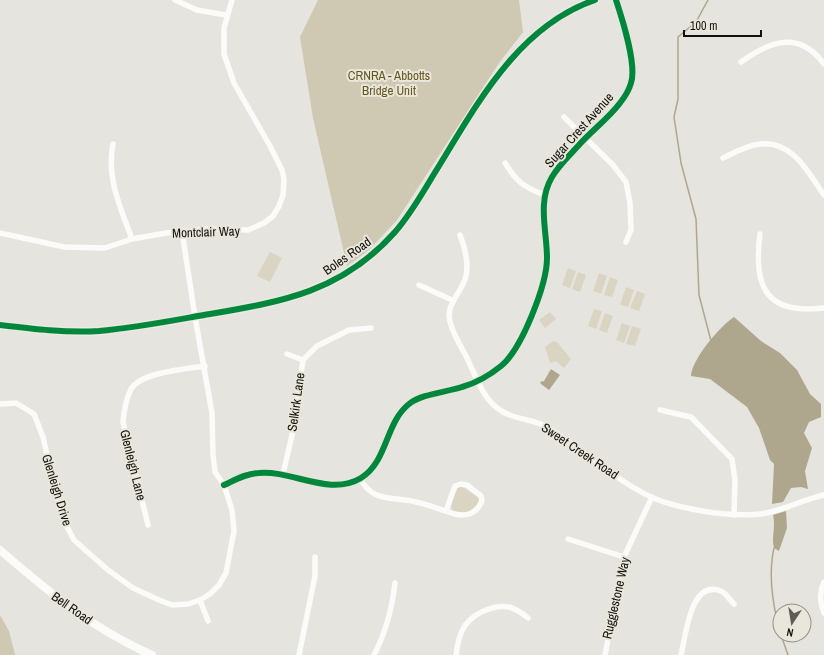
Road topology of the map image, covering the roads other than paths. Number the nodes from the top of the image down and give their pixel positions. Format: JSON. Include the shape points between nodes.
{"nodes":[{"id":1,"x":175,"y":0,"type":"edge"},
{"id":2,"x":232,"y":0,"type":"edge"},
{"id":3,"x":595,"y":0,"type":"edge"},
{"id":4,"x":616,"y":0,"type":"edge"},
{"id":5,"x":226,"y":15,"type":"junction"},
{"id":6,"x":740,"y":62,"type":"dead end"},
{"id":7,"x":824,"y":64,"type":"edge"},
{"id":8,"x":564,"y":117,"type":"dead end"},
{"id":9,"x":585,"y":138,"type":"junction"},
{"id":10,"x":113,"y":144,"type":"dead end"},
{"id":11,"x":723,"y":158,"type":"dead end"},
{"id":12,"x":505,"y":163,"type":"dead end"},
{"id":13,"x":824,"y":194,"type":"edge"},
{"id":14,"x":545,"y":195,"type":"junction"},
{"id":15,"x":182,"y":231,"type":"junction"},
{"id":16,"x":0,"y":233,"type":"edge"},
{"id":17,"x":760,"y":234,"type":"dead end"},
{"id":18,"x":460,"y":235,"type":"dead end"},
{"id":19,"x":132,"y":240,"type":"junction"},
{"id":20,"x":626,"y":242,"type":"dead end"},
{"id":21,"x":419,"y":285,"type":"dead end"},
{"id":22,"x":452,"y":300,"type":"junction"},
{"id":23,"x":824,"y":308,"type":"edge"},
{"id":24,"x":195,"y":317,"type":"junction"},
{"id":25,"x":0,"y":325,"type":"edge"},
{"id":26,"x":371,"y":328,"type":"dead end"},
{"id":27,"x":287,"y":354,"type":"dead end"},
{"id":28,"x":303,"y":360,"type":"junction"},
{"id":29,"x":205,"y":366,"type":"junction"},
{"id":30,"x":478,"y":381,"type":"junction"},
{"id":31,"x":0,"y":404,"type":"edge"},
{"id":32,"x":660,"y":410,"type":"dead end"},
{"id":33,"x":283,"y":474,"type":"junction"},
{"id":34,"x":360,"y":478,"type":"junction"},
{"id":35,"x":224,"y":486,"type":"junction"},
{"id":36,"x":824,"y":495,"type":"edge"},
{"id":37,"x":652,"y":497,"type":"junction"},
{"id":38,"x":446,"y":511,"type":"junction"},
{"id":39,"x":734,"y":515,"type":"junction"},
{"id":40,"x":148,"y":524,"type":"dead end"},
{"id":41,"x":568,"y":539,"type":"dead end"},
{"id":42,"x":0,"y":550,"type":"edge"},
{"id":43,"x":315,"y":557,"type":"dead end"},
{"id":44,"x":624,"y":558,"type":"junction"},
{"id":45,"x":824,"y":582,"type":"edge"},
{"id":46,"x":395,"y":583,"type":"dead end"},
{"id":47,"x":200,"y":600,"type":"junction"},
{"id":48,"x":734,"y":604,"type":"dead end"},
{"id":49,"x":824,"y":613,"type":"edge"},
{"id":50,"x":528,"y":618,"type":"dead end"},
{"id":51,"x":208,"y":621,"type":"dead end"},
{"id":52,"x":152,"y":655,"type":"edge"},
{"id":53,"x":299,"y":655,"type":"edge"},
{"id":54,"x":374,"y":655,"type":"edge"},
{"id":55,"x":456,"y":655,"type":"edge"},
{"id":56,"x":605,"y":655,"type":"edge"},
{"id":57,"x":681,"y":655,"type":"edge"}],
"edges":[{"from":1,"to":5,"type":"street","via":[[197,10]]},
{"from":2,"to":5,"type":"street","name":"Montclair Way"},
{"from":3,"to":24,"type":"street","name":"Boles Road","via":[[550,24],[516,54],[491,85],[424,192],[396,231],[362,262],[323,286],[301,295],[278,302]]},
{"from":4,"to":9,"type":"street","name":"Sugar Crest Avenue","via":[[632,59],[631,83],[620,103]]},
{"from":5,"to":15,"type":"street","name":"Montclair Way","via":[[223,41],[228,67],[234,83],[282,170],[283,195],[273,216],[255,228],[239,231]]},
{"from":6,"to":7,"type":"street","via":[[760,48],[788,42],[810,49]]},
{"from":8,"to":9,"type":"street"},
{"from":9,"to":14,"type":"street","name":"Sugar Crest Avenue","via":[[551,178]]},
{"from":9,"to":20,"type":"street","via":[[613,165],[626,182],[631,230]]},
{"from":10,"to":19,"type":"street","via":[[112,180]]},
{"from":11,"to":13,"type":"street","via":[[747,147],[775,144],[796,156]]},
{"from":12,"to":14,"type":"street","via":[[517,181]]},
{"from":14,"to":30,"type":"street","name":"Sugar Crest Avenue","via":[[547,259],[540,295],[510,356],[502,366]]},
{"from":15,"to":19,"type":"street","name":"Montclair Way"},
{"from":15,"to":24,"type":"street","name":"Glenleigh Drive"},
{"from":16,"to":19,"type":"street","name":"Montclair Way","via":[[76,248],[105,248]]},
{"from":17,"to":23,"type":"street","via":[[760,276],[767,294],[785,307],[798,310]]},
{"from":18,"to":22,"type":"street","name":"Sweet Creek Road","via":[[466,251],[466,275],[460,290]]},
{"from":21,"to":22,"type":"street"},
{"from":22,"to":30,"type":"street","name":"Sweet Creek Road","via":[[448,314],[452,328]]},
{"from":24,"to":25,"type":"street","name":"Boles Road","via":[[98,331],[56,331]]},
{"from":24,"to":29,"type":"street","name":"Glenleigh Drive"},
{"from":26,"to":28,"type":"street","name":"Selkirk Lane","via":[[349,330],[317,346]]},
{"from":27,"to":28,"type":"street"},
{"from":28,"to":33,"type":"street","name":"Selkirk Lane","via":[[292,435]]},
{"from":29,"to":35,"type":"street","name":"Glenleigh Drive","via":[[212,413],[212,455],[215,472]]},
{"from":29,"to":40,"type":"street","name":"Glenleigh Lane","via":[[145,378],[132,388],[125,406],[124,428]]},
{"from":30,"to":34,"type":"street","name":"Sugar Crest Avenue","via":[[410,403],[397,415],[374,466]]},
{"from":30,"to":37,"type":"street","name":"Sweet Creek Road","via":[[495,407],[505,413],[547,427]]},
{"from":31,"to":47,"type":"street","name":"Glenleigh Drive","via":[[16,403],[34,414],[43,437],[63,516],[74,540],[133,588],[172,605]]},
{"from":32,"to":39,"type":"street","via":[[691,417],[732,459],[735,480]]},
{"from":33,"to":34,"type":"street","name":"Sugar Crest Avenue","via":[[325,484],[342,484]]},
{"from":33,"to":35,"type":"street","name":"Sugar Crest Avenue","via":[[258,472]]},
{"from":34,"to":38,"type":"street","via":[[365,487],[378,496],[415,502]]},
{"from":35,"to":47,"type":"street","name":"Glenleigh Drive","via":[[232,510],[234,531],[226,573],[219,585]]},
{"from":36,"to":39,"type":"street","name":"Sweet Creek Road","via":[[806,499],[780,510]]},
{"from":37,"to":39,"type":"street","name":"Sweet Creek Road","via":[[690,510]]},
{"from":37,"to":44,"type":"street","name":"Rugglestone Way"},
{"from":38,"to":38,"type":"street","via":[[458,516],[466,515],[480,506],[481,496],[467,485],[455,486]]},
{"from":41,"to":44,"type":"street"},
{"from":42,"to":52,"type":"street","name":"Bell Road","via":[[59,601],[115,638]]},
{"from":43,"to":53,"type":"street","via":[[315,576]]},
{"from":44,"to":56,"type":"street","name":"Rugglestone Way"},
{"from":45,"to":49,"type":"street","via":[[820,591]]},
{"from":46,"to":54,"type":"street","via":[[384,635]]},
{"from":47,"to":51,"type":"street"},
{"from":48,"to":57,"type":"street","via":[[722,591],[710,589],[698,596],[693,605]]},
{"from":50,"to":55,"type":"street","via":[[508,607],[481,612],[462,629]]}]}
